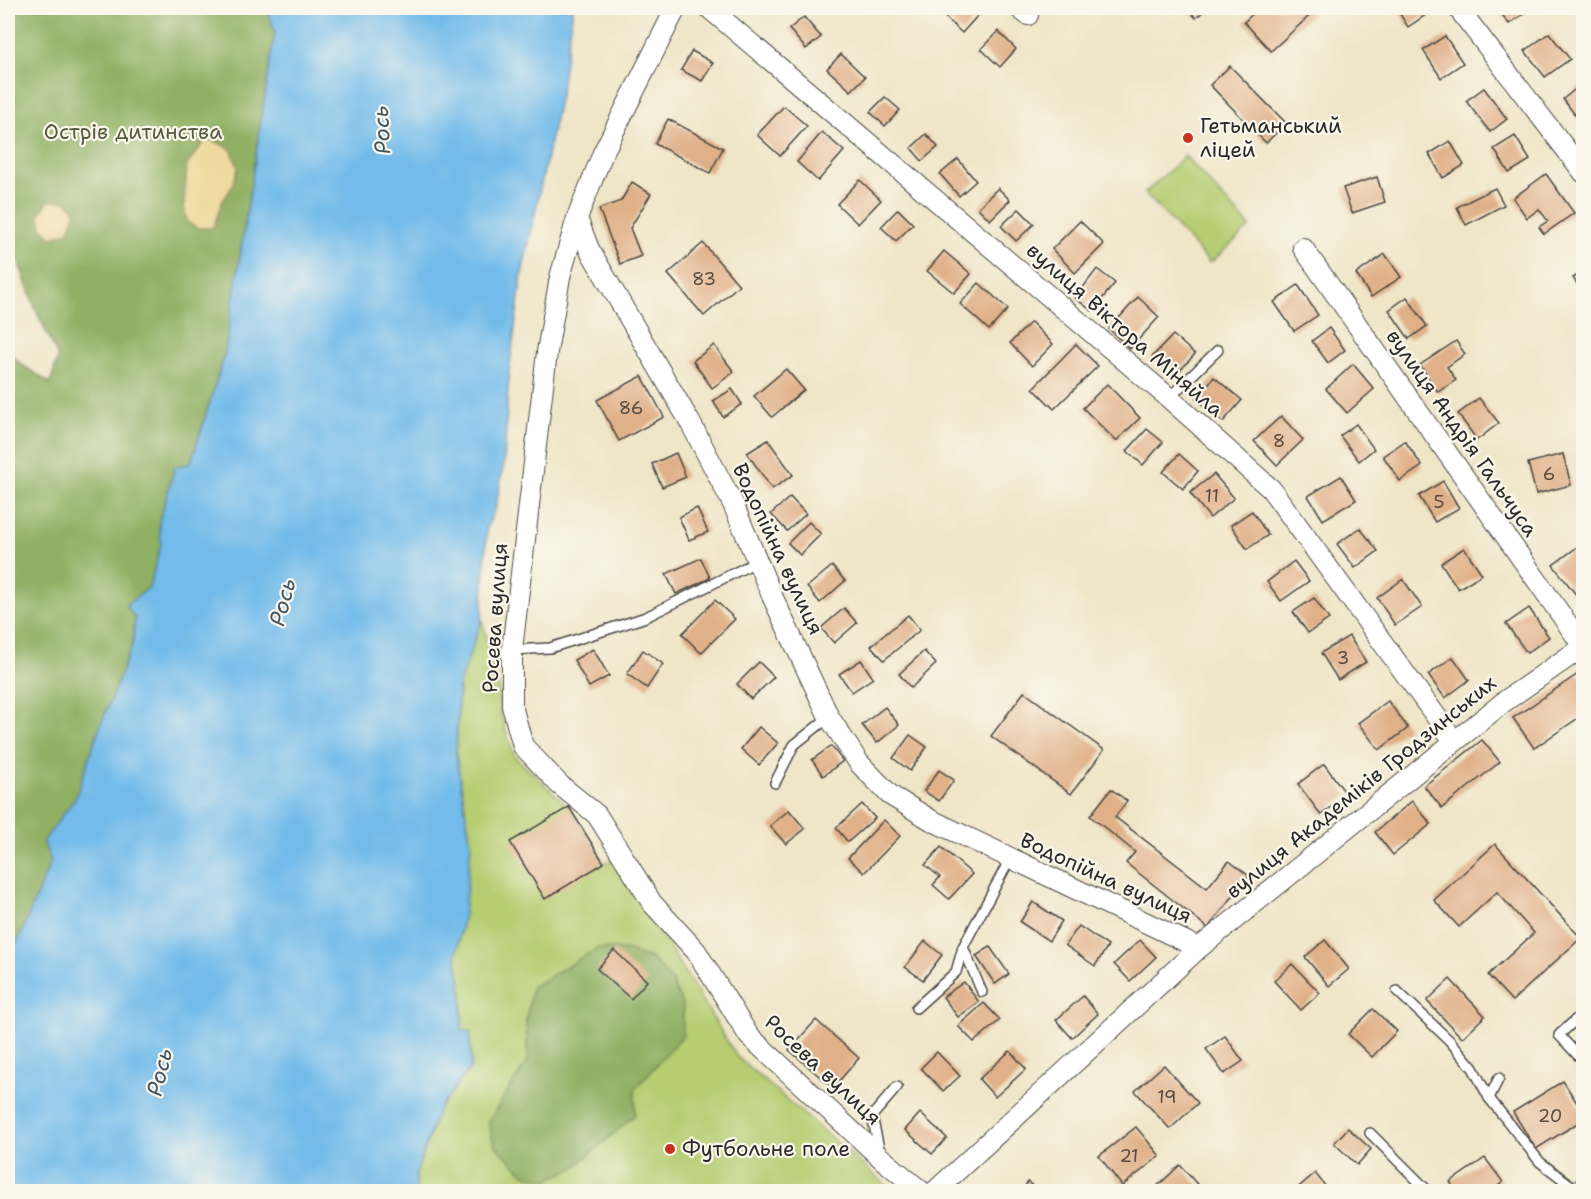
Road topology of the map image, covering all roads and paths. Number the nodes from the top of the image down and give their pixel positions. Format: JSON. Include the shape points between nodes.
{"nodes":[{"id":1,"x":676,"y":8,"type":"edge"},
{"id":2,"x":709,"y":8,"type":"edge"},
{"id":3,"x":1458,"y":8,"type":"edge"},
{"id":4,"x":1584,"y":173,"type":"edge"},
{"id":5,"x":577,"y":218,"type":"junction"},
{"id":6,"x":1303,"y":248,"type":"dead end"},
{"id":7,"x":1218,"y":350,"type":"dead end"},
{"id":8,"x":1169,"y":398,"type":"junction"},
{"id":9,"x":758,"y":561,"type":"junction"},
{"id":10,"x":1583,"y":646,"type":"edge"},
{"id":11,"x":512,"y":650,"type":"junction"},
{"id":12,"x":829,"y":717,"type":"junction"},
{"id":13,"x":1454,"y":741,"type":"junction"},
{"id":14,"x":775,"y":783,"type":"dead end"},
{"id":15,"x":1010,"y":859,"type":"junction"},
{"id":16,"x":963,"y":947,"type":"junction"},
{"id":17,"x":1199,"y":948,"type":"junction"},
{"id":18,"x":1398,"y":991,"type":"dead end"},
{"id":19,"x":982,"y":992,"type":"dead end"},
{"id":20,"x":916,"y":1008,"type":"dead end"},
{"id":21,"x":1584,"y":1012,"type":"edge"},
{"id":22,"x":1584,"y":1062,"type":"edge"},
{"id":23,"x":1499,"y":1078,"type":"dead end"},
{"id":24,"x":897,"y":1087,"type":"dead end"},
{"id":25,"x":1489,"y":1098,"type":"junction"},
{"id":26,"x":1371,"y":1133,"type":"dead end"},
{"id":27,"x":881,"y":1158,"type":"junction"},
{"id":28,"x":1578,"y":1190,"type":"edge"},
{"id":29,"x":922,"y":1191,"type":"edge"},
{"id":30,"x":934,"y":1191,"type":"edge"},
{"id":31,"x":1429,"y":1191,"type":"edge"}],
"edges":[{"from":1,"to":5,"type":"street","via":[[603,153]]},
{"from":2,"to":8,"type":"street","name":"вулиця Віктора Міняйла"},
{"from":3,"to":4,"type":"street"},
{"from":5,"to":9,"type":"street","name":"Водопійна вулиця","via":[[590,249],[690,422]]},
{"from":5,"to":11,"type":"street","name":"Росева вулиця","via":[[560,277],[547,352]]},
{"from":6,"to":10,"type":"street","name":"вулиця Андрія Гальчуса"},
{"from":7,"to":8,"type":"lane"},
{"from":8,"to":13,"type":"street","name":"вулиця Віктора Міняйла","via":[[1271,489]]},
{"from":9,"to":11,"type":"lane","via":[[646,617],[549,648]]},
{"from":9,"to":12,"type":"street","name":"Водопійна вулиця"},
{"from":10,"to":13,"type":"street","name":"вулиця Академіків Гродзинських"},
{"from":11,"to":27,"type":"street","name":"Росева вулиця","via":[[512,706],[523,746],[560,785],[597,815],[652,903],[696,951],[749,1036]]},
{"from":12,"to":14,"type":"lane","via":[[794,745]]},
{"from":12,"to":15,"type":"street","name":"Водопійна вулиця","via":[[859,763],[890,795]]},
{"from":13,"to":17,"type":"street","name":"вулиця Академіків Гродзинських"},
{"from":15,"to":16,"type":"lane"},
{"from":15,"to":17,"type":"street","name":"Водопійна вулиця"},
{"from":16,"to":19,"type":"lane"},
{"from":16,"to":20,"type":"lane","via":[[956,972]]},
{"from":17,"to":30,"type":"street","name":"вулиця Академіків Гродзинських"},
{"from":18,"to":25,"type":"lane","via":[[1473,1068]]},
{"from":21,"to":22,"type":"lane","via":[[1559,1035]]},
{"from":23,"to":25,"type":"lane"},
{"from":24,"to":27,"type":"lane","via":[[872,1116]]},
{"from":25,"to":28,"type":"lane","via":[[1540,1162]]},
{"from":26,"to":31,"type":"lane"},
{"from":27,"to":29,"type":"street","name":"Росева вулиця"}]}
